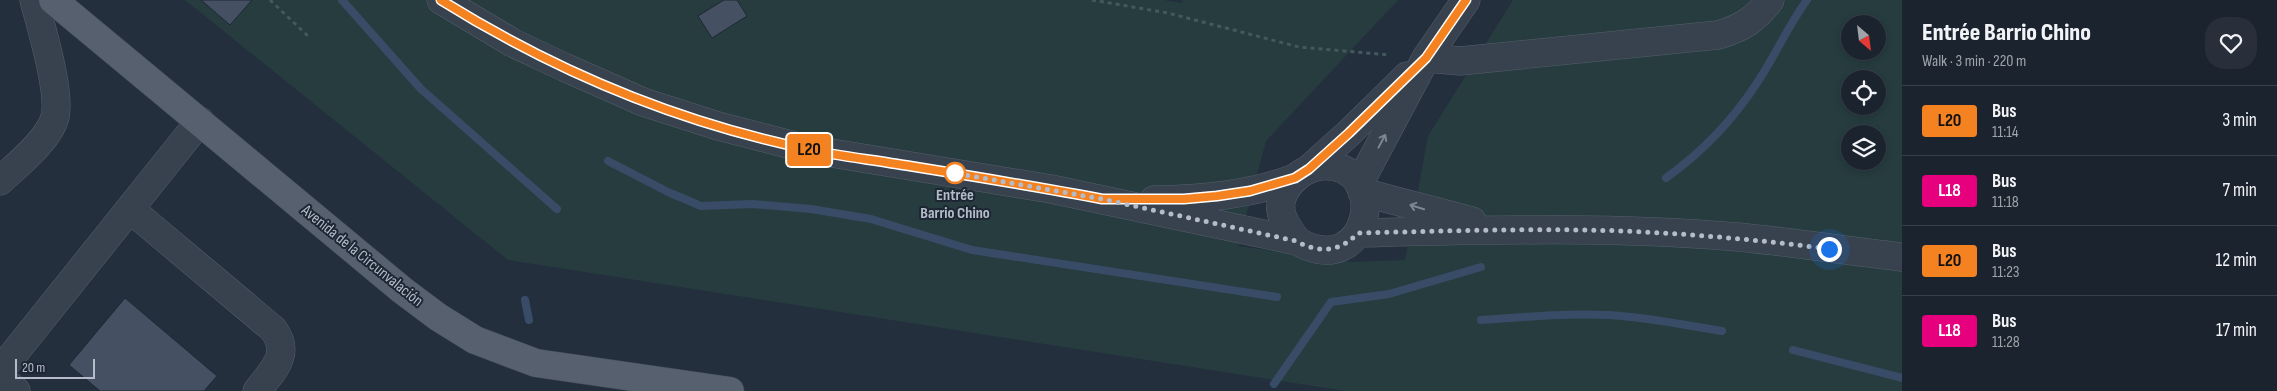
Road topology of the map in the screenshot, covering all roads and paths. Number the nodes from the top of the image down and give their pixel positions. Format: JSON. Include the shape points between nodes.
{"nodes":[{"id":1,"x":34,"y":0,"type":"edge"},
{"id":2,"x":53,"y":0,"type":"edge"},
{"id":3,"x":270,"y":0,"type":"edge"},
{"id":4,"x":441,"y":0,"type":"edge"},
{"id":5,"x":1092,"y":0,"type":"edge"},
{"id":6,"x":1466,"y":0,"type":"edge"},
{"id":7,"x":1770,"y":0,"type":"edge"},
{"id":8,"x":309,"y":37,"type":"dead end"},
{"id":9,"x":1426,"y":58,"type":"junction"},
{"id":10,"x":200,"y":121,"type":"junction"},
{"id":11,"x":1302,"y":173,"type":"junction"},
{"id":12,"x":0,"y":181,"type":"edge"},
{"id":13,"x":1361,"y":188,"type":"junction"},
{"id":14,"x":1102,"y":199,"type":"junction"},
{"id":15,"x":130,"y":209,"type":"junction"},
{"id":16,"x":1523,"y":230,"type":"junction"},
{"id":17,"x":1358,"y":233,"type":"junction"},
{"id":18,"x":1296,"y":241,"type":"junction"},
{"id":19,"x":1902,"y":258,"type":"edge"},
{"id":20,"x":0,"y":371,"type":"edge"},
{"id":21,"x":0,"y":378,"type":"edge"},
{"id":22,"x":262,"y":389,"type":"edge"},
{"id":23,"x":16,"y":391,"type":"edge"},
{"id":24,"x":730,"y":391,"type":"edge"}],
"edges":[{"from":1,"to":12,"type":"street","via":[[49,61],[56,102],[55,117],[41,140]]},
{"from":2,"to":10,"type":"main road","name":"Avenida de la Circunvalación"},
{"from":3,"to":8,"type":"path"},
{"from":4,"to":14,"type":"street","via":[[513,43],[564,67],[643,102],[718,126],[807,150]]},
{"from":5,"to":9,"type":"path","via":[[1168,13],[1299,47]]},
{"from":6,"to":9,"type":"street"},
{"from":7,"to":9,"type":"street","via":[[1740,29],[1718,35],[1460,61]]},
{"from":9,"to":11,"type":"street","via":[[1349,133]]},
{"from":13,"to":9,"type":"street","one_way":true},
{"from":10,"to":15,"type":"street"},
{"from":10,"to":24,"type":"main road","name":"Avenida de la Circunvalación","via":[[402,290],[475,340],[536,363]]},
{"from":11,"to":13,"type":"street","via":[[1321,166],[1333,167],[1344,171]]},
{"from":11,"to":14,"type":"street","via":[[1250,191],[1217,196]]},
{"from":11,"to":18,"type":"street","via":[[1286,189],[1282,202],[1282,217]]},
{"from":16,"to":13,"type":"street","one_way":true,"via":[[1437,213]]},
{"from":13,"to":17,"type":"street","via":[[1366,210]]},
{"from":14,"to":18,"type":"street"},
{"from":15,"to":20,"type":"street"},
{"from":15,"to":22,"type":"street","via":[[273,329],[282,353]]},
{"from":16,"to":17,"type":"street"},
{"from":16,"to":19,"type":"street","via":[[1624,231],[1737,238]]},
{"from":17,"to":18,"type":"street","via":[[1349,243],[1336,249],[1315,249]]},
{"from":21,"to":23,"type":"street"}]}
